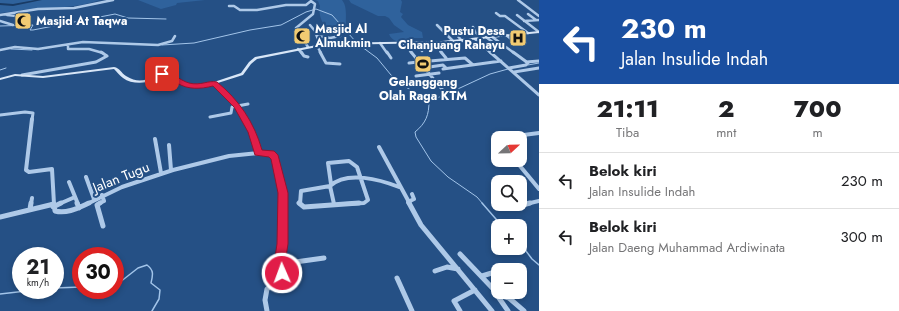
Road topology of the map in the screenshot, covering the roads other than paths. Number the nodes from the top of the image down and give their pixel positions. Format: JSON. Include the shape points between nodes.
{"nodes":[{"id":1,"x":113,"y":0,"type":"edge"},
{"id":2,"x":310,"y":0,"type":"edge"},
{"id":3,"x":518,"y":0,"type":"edge"},
{"id":4,"x":229,"y":6,"type":"dead end"},
{"id":5,"x":290,"y":6,"type":"junction"},
{"id":6,"x":296,"y":8,"type":"dead end"},
{"id":7,"x":5,"y":14,"type":"junction"},
{"id":8,"x":496,"y":14,"type":"dead end"},
{"id":9,"x":528,"y":14,"type":"dead end"},
{"id":10,"x":0,"y":15,"type":"edge"},
{"id":11,"x":517,"y":15,"type":"dead end"},
{"id":12,"x":539,"y":16,"type":"edge"},
{"id":13,"x":26,"y":20,"type":"dead end"},
{"id":14,"x":538,"y":20,"type":"edge"},
{"id":15,"x":0,"y":21,"type":"edge"},
{"id":16,"x":524,"y":21,"type":"junction"},
{"id":17,"x":13,"y":25,"type":"dead end"},
{"id":18,"x":310,"y":25,"type":"dead end"},
{"id":19,"x":436,"y":25,"type":"dead end"},
{"id":20,"x":473,"y":27,"type":"dead end"},
{"id":21,"x":539,"y":32,"type":"edge"},
{"id":22,"x":528,"y":33,"type":"junction"},
{"id":23,"x":456,"y":34,"type":"dead end"},
{"id":24,"x":515,"y":34,"type":"junction"},
{"id":25,"x":506,"y":35,"type":"junction"},
{"id":26,"x":175,"y":36,"type":"dead end"},
{"id":27,"x":317,"y":36,"type":"junction"},
{"id":28,"x":340,"y":36,"type":"dead end"},
{"id":29,"x":491,"y":36,"type":"junction"},
{"id":30,"x":484,"y":37,"type":"junction"},
{"id":31,"x":475,"y":39,"type":"junction"},
{"id":32,"x":343,"y":41,"type":"dead end"},
{"id":33,"x":453,"y":41,"type":"junction"},
{"id":34,"x":462,"y":41,"type":"junction"},
{"id":35,"x":433,"y":42,"type":"junction"},
{"id":36,"x":380,"y":43,"type":"junction"},
{"id":37,"x":403,"y":43,"type":"junction"},
{"id":38,"x":415,"y":43,"type":"junction"},
{"id":39,"x":516,"y":43,"type":"dead end"},
{"id":40,"x":525,"y":43,"type":"dead end"},
{"id":41,"x":327,"y":44,"type":"junction"},
{"id":42,"x":495,"y":44,"type":"dead end"},
{"id":43,"x":68,"y":45,"type":"junction"},
{"id":44,"x":319,"y":45,"type":"junction"},
{"id":45,"x":308,"y":47,"type":"junction"},
{"id":46,"x":298,"y":49,"type":"junction"},
{"id":47,"x":0,"y":50,"type":"edge"},
{"id":48,"x":422,"y":51,"type":"dead end"},
{"id":49,"x":388,"y":55,"type":"junction"},
{"id":50,"x":393,"y":55,"type":"dead end"},
{"id":51,"x":308,"y":57,"type":"dead end"},
{"id":52,"x":391,"y":58,"type":"dead end"},
{"id":53,"x":446,"y":58,"type":"junction"},
{"id":54,"x":434,"y":60,"type":"junction"},
{"id":55,"x":501,"y":61,"type":"junction"},
{"id":56,"x":539,"y":61,"type":"edge"},
{"id":57,"x":418,"y":62,"type":"junction"},
{"id":58,"x":526,"y":62,"type":"junction"},
{"id":59,"x":409,"y":63,"type":"dead end"},
{"id":60,"x":340,"y":64,"type":"dead end"},
{"id":61,"x":473,"y":65,"type":"junction"},
{"id":62,"x":440,"y":66,"type":"junction"},
{"id":63,"x":423,"y":68,"type":"junction"},
{"id":64,"x":509,"y":68,"type":"junction"},
{"id":65,"x":539,"y":68,"type":"edge"},
{"id":66,"x":514,"y":72,"type":"junction"},
{"id":67,"x":439,"y":73,"type":"dead end"},
{"id":68,"x":429,"y":74,"type":"junction"},
{"id":69,"x":22,"y":75,"type":"junction"},
{"id":70,"x":416,"y":76,"type":"dead end"},
{"id":71,"x":0,"y":79,"type":"edge"},
{"id":72,"x":214,"y":83,"type":"junction"},
{"id":73,"x":539,"y":94,"type":"edge"},
{"id":74,"x":443,"y":95,"type":"dead end"},
{"id":75,"x":248,"y":104,"type":"dead end"},
{"id":76,"x":237,"y":105,"type":"junction"},
{"id":77,"x":0,"y":115,"type":"edge"},
{"id":78,"x":210,"y":117,"type":"dead end"},
{"id":79,"x":539,"y":133,"type":"edge"},
{"id":80,"x":527,"y":135,"type":"edge"},
{"id":81,"x":155,"y":139,"type":"dead end"},
{"id":82,"x":169,"y":145,"type":"dead end"},
{"id":83,"x":379,"y":147,"type":"dead end"},
{"id":84,"x":258,"y":153,"type":"junction"},
{"id":85,"x":521,"y":167,"type":"edge"},
{"id":86,"x":171,"y":170,"type":"junction"},
{"id":87,"x":161,"y":173,"type":"junction"},
{"id":88,"x":86,"y":177,"type":"dead end"},
{"id":89,"x":360,"y":178,"type":"junction"},
{"id":90,"x":395,"y":178,"type":"junction"},
{"id":91,"x":387,"y":181,"type":"junction"},
{"id":92,"x":69,"y":182,"type":"dead end"},
{"id":93,"x":330,"y":185,"type":"junction"},
{"id":94,"x":400,"y":188,"type":"junction"},
{"id":95,"x":539,"y":190,"type":"edge"},
{"id":96,"x":412,"y":194,"type":"dead end"},
{"id":97,"x":102,"y":195,"type":"junction"},
{"id":98,"x":75,"y":196,"type":"junction"},
{"id":99,"x":32,"y":198,"type":"dead end"},
{"id":100,"x":94,"y":199,"type":"junction"},
{"id":101,"x":539,"y":201,"type":"edge"},
{"id":102,"x":408,"y":202,"type":"junction"},
{"id":103,"x":334,"y":204,"type":"junction"},
{"id":104,"x":527,"y":204,"type":"edge"},
{"id":105,"x":53,"y":206,"type":"junction"},
{"id":106,"x":79,"y":208,"type":"junction"},
{"id":107,"x":30,"y":209,"type":"junction"},
{"id":108,"x":0,"y":217,"type":"edge"},
{"id":109,"x":103,"y":226,"type":"dead end"},
{"id":110,"x":460,"y":254,"type":"dead end"},
{"id":111,"x":324,"y":258,"type":"dead end"},
{"id":112,"x":451,"y":260,"type":"junction"},
{"id":113,"x":281,"y":264,"type":"junction"},
{"id":114,"x":447,"y":268,"type":"junction"},
{"id":115,"x":459,"y":270,"type":"junction"},
{"id":116,"x":434,"y":271,"type":"dead end"},
{"id":117,"x":491,"y":273,"type":"edge"},
{"id":118,"x":482,"y":276,"type":"junction"},
{"id":119,"x":396,"y":278,"type":"dead end"},
{"id":120,"x":491,"y":286,"type":"edge"},
{"id":121,"x":475,"y":290,"type":"junction"},
{"id":122,"x":500,"y":299,"type":"edge"},
{"id":123,"x":511,"y":299,"type":"edge"},
{"id":124,"x":267,"y":311,"type":"edge"},
{"id":125,"x":412,"y":311,"type":"edge"},
{"id":126,"x":460,"y":311,"type":"edge"},
{"id":127,"x":491,"y":311,"type":"edge"},
{"id":128,"x":508,"y":311,"type":"edge"},
{"id":129,"x":524,"y":311,"type":"edge"}],
"edges":[{"from":1,"to":7,"type":"street","via":[[74,8],[38,9]]},
{"from":2,"to":5,"type":"street","via":[[306,5]]},
{"from":2,"to":45,"type":"street","via":[[316,4],[313,15],[296,28]]},
{"from":3,"to":12,"type":"street"},
{"from":4,"to":5,"type":"street","via":[[240,10],[252,10]]},
{"from":5,"to":6,"type":"street"},
{"from":7,"to":10,"type":"street"},
{"from":7,"to":13,"type":"street","via":[[26,17]]},
{"from":8,"to":22,"type":"street","via":[[505,16]]},
{"from":9,"to":14,"type":"street"},
{"from":11,"to":16,"type":"street"},
{"from":14,"to":16,"type":"street"},
{"from":15,"to":17,"type":"street"},
{"from":16,"to":21,"type":"street"},
{"from":18,"to":27,"type":"street"},
{"from":19,"to":33,"type":"street"},
{"from":20,"to":30,"type":"street","via":[[475,32]]},
{"from":21,"to":22,"type":"main road"},
{"from":22,"to":24,"type":"main road"},
{"from":23,"to":34,"type":"street"},
{"from":24,"to":25,"type":"main road"},
{"from":24,"to":40,"type":"street"},
{"from":25,"to":29,"type":"main road"},
{"from":25,"to":39,"type":"street"},
{"from":26,"to":43,"type":"street","via":[[172,41],[158,44],[98,42]]},
{"from":27,"to":28,"type":"street"},
{"from":27,"to":44,"type":"street"},
{"from":29,"to":30,"type":"main road"},
{"from":29,"to":58,"type":"street"},
{"from":30,"to":31,"type":"main road"},
{"from":30,"to":42,"type":"street"},
{"from":31,"to":34,"type":"main road"},
{"from":31,"to":55,"type":"street"},
{"from":32,"to":41,"type":"street"},
{"from":33,"to":34,"type":"main road"},
{"from":33,"to":35,"type":"main road"},
{"from":35,"to":38,"type":"main road"},
{"from":35,"to":53,"type":"street"},
{"from":36,"to":37,"type":"main road"},
{"from":36,"to":41,"type":"main road"},
{"from":36,"to":49,"type":"street"},
{"from":37,"to":38,"type":"main road"},
{"from":37,"to":57,"type":"street"},
{"from":38,"to":48,"type":"street"},
{"from":41,"to":44,"type":"main road"},
{"from":43,"to":47,"type":"street","via":[[31,50],[15,47]]},
{"from":43,"to":69,"type":"street","via":[[68,49],[84,48],[107,56],[96,62]]},
{"from":44,"to":45,"type":"main road"},
{"from":44,"to":60,"type":"street","via":[[326,64]]},
{"from":45,"to":46,"type":"main road"},
{"from":46,"to":51,"type":"street"},
{"from":46,"to":72,"type":"main road","via":[[256,58],[242,74]]},
{"from":49,"to":50,"type":"street"},
{"from":49,"to":52,"type":"street"},
{"from":53,"to":54,"type":"street"},
{"from":53,"to":61,"type":"street","via":[[466,58]]},
{"from":54,"to":57,"type":"street"},
{"from":54,"to":62,"type":"street"},
{"from":55,"to":61,"type":"street"},
{"from":55,"to":64,"type":"street"},
{"from":56,"to":58,"type":"street"},
{"from":57,"to":59,"type":"street"},
{"from":57,"to":63,"type":"street"},
{"from":58,"to":64,"type":"street","via":[[526,65]]},
{"from":61,"to":62,"type":"street","via":[[445,69],[443,65]]},
{"from":62,"to":63,"type":"street"},
{"from":63,"to":68,"type":"street"},
{"from":64,"to":66,"type":"street"},
{"from":65,"to":66,"type":"street"},
{"from":66,"to":73,"type":"street"},
{"from":67,"to":68,"type":"street"},
{"from":68,"to":70,"type":"street"},
{"from":68,"to":74,"type":"street","via":[[446,94]]},
{"from":69,"to":71,"type":"main road"},
{"from":69,"to":72,"type":"main road","via":[[43,77],[114,68],[125,78],[135,81],[149,80],[166,73],[190,86],[202,87]]},
{"from":72,"to":76,"type":"street"},
{"from":75,"to":76,"type":"street"},
{"from":76,"to":78,"type":"street","via":[[231,108],[232,113]]},
{"from":76,"to":84,"type":"street","via":[[252,132]]},
{"from":77,"to":105,"type":"street","via":[[33,113],[26,170],[53,170]]},
{"from":79,"to":80,"type":"street"},
{"from":81,"to":87,"type":"street"},
{"from":82,"to":86,"type":"street"},
{"from":83,"to":90,"type":"street"},
{"from":84,"to":86,"type":"street","name":"Jalan Tugu","via":[[227,156]]},
{"from":84,"to":113,"type":"street","via":[[274,156],[281,180]]},
{"from":85,"to":95,"type":"street"},
{"from":86,"to":87,"type":"street","name":"Jalan Tugu"},
{"from":87,"to":97,"type":"street","name":"Jalan Tugu"},
{"from":88,"to":100,"type":"street"},
{"from":89,"to":91,"type":"street"},
{"from":89,"to":93,"type":"street","via":[[345,179]]},
{"from":89,"to":93,"type":"street","via":[[356,161],[328,162]]},
{"from":89,"to":103,"type":"street","via":[[367,194],[366,202]]},
{"from":90,"to":91,"type":"street"},
{"from":90,"to":94,"type":"street"},
{"from":91,"to":94,"type":"street"},
{"from":92,"to":98,"type":"street"},
{"from":93,"to":103,"type":"street"},
{"from":93,"to":103,"type":"street","via":[[301,191],[299,204],[304,207]]},
{"from":94,"to":102,"type":"street"},
{"from":96,"to":102,"type":"street","via":[[414,199]]},
{"from":97,"to":100,"type":"street","name":"Jalan Tugu"},
{"from":97,"to":109,"type":"street","via":[[104,202],[97,204]]},
{"from":98,"to":105,"type":"street"},
{"from":98,"to":106,"type":"street"},
{"from":99,"to":107,"type":"street"},
{"from":100,"to":106,"type":"street","name":"Jalan Tugu"},
{"from":101,"to":104,"type":"street"},
{"from":102,"to":112,"type":"street","via":[[422,225]]},
{"from":105,"to":106,"type":"street","name":"Jalan Tugu","via":[[58,213]]},
{"from":105,"to":107,"type":"street","name":"Jalan Tugu"},
{"from":107,"to":108,"type":"street","name":"Jalan Tugu"},
{"from":110,"to":118,"type":"street"},
{"from":111,"to":113,"type":"street"},
{"from":112,"to":114,"type":"street"},
{"from":112,"to":115,"type":"street"},
{"from":113,"to":124,"type":"street","via":[[281,279],[267,289],[265,294]]},
{"from":114,"to":115,"type":"street"},
{"from":114,"to":116,"type":"street"},
{"from":115,"to":121,"type":"street"},
{"from":117,"to":118,"type":"street"},
{"from":118,"to":120,"type":"street"},
{"from":119,"to":125,"type":"street"},
{"from":121,"to":126,"type":"street","via":[[454,300]]},
{"from":121,"to":127,"type":"street"},
{"from":122,"to":128,"type":"street"},
{"from":123,"to":129,"type":"street"}]}
